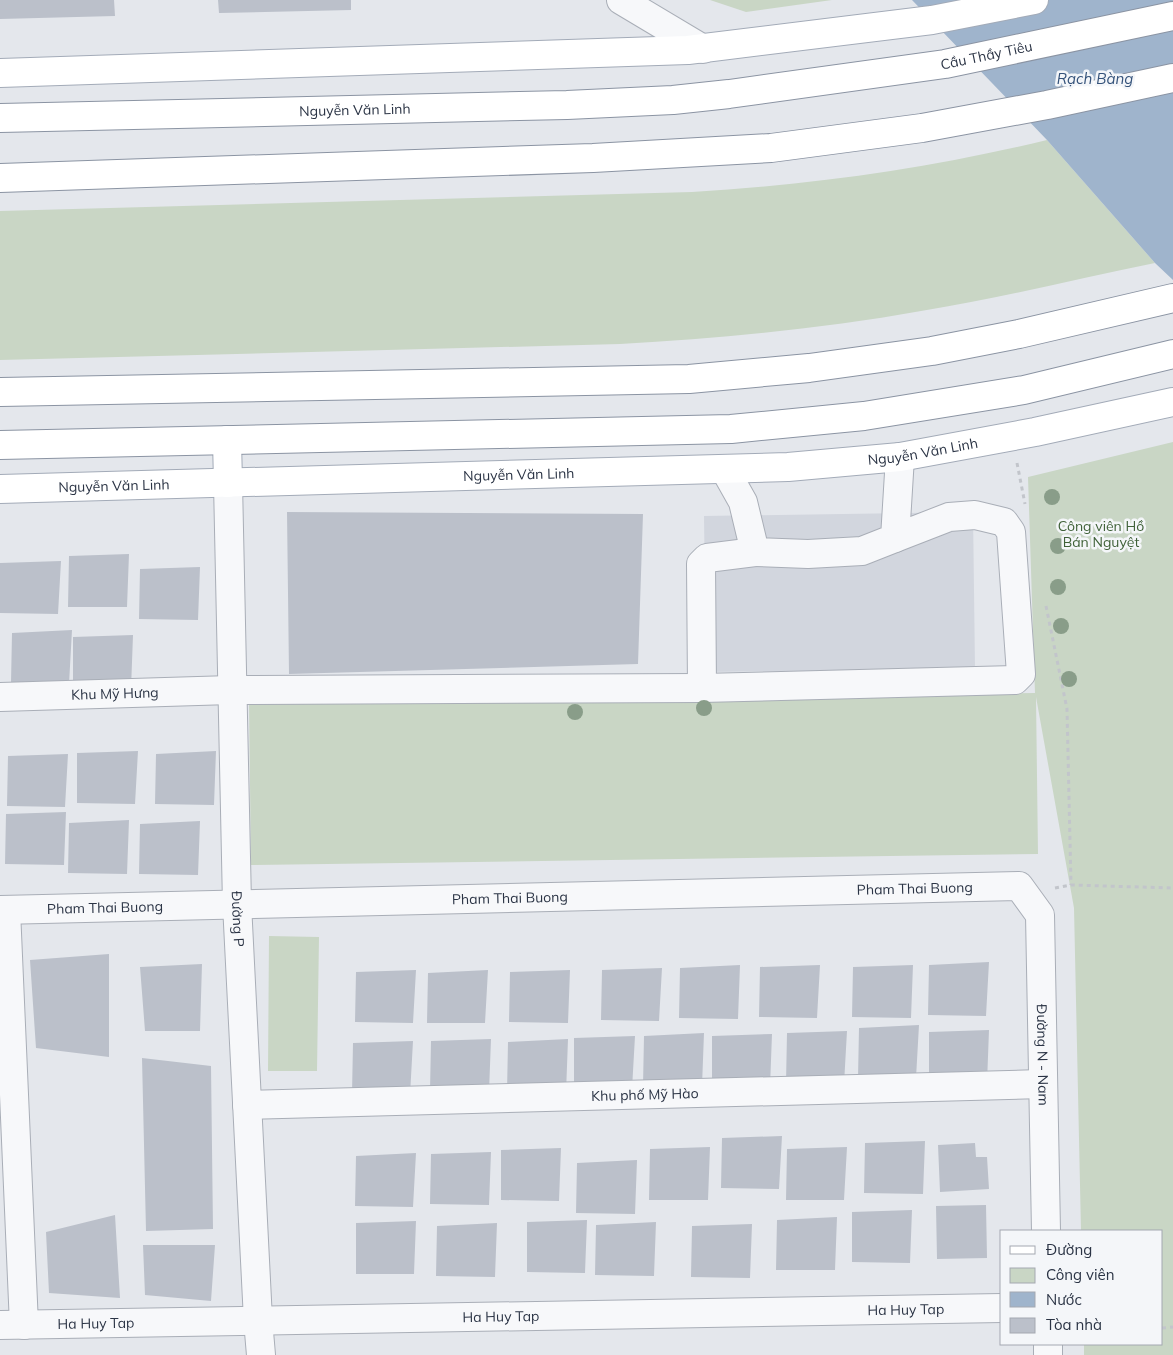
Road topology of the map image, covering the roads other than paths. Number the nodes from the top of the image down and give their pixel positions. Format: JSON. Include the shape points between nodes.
{"nodes":[{"id":1,"x":621,"y":0,"type":"edge"},
{"id":2,"x":1034,"y":0,"type":"edge"},
{"id":3,"x":1173,"y":16,"type":"edge"},
{"id":4,"x":703,"y":49,"type":"junction"},
{"id":5,"x":0,"y":73,"type":"edge"},
{"id":6,"x":1173,"y":78,"type":"edge"},
{"id":7,"x":798,"y":84,"type":"joint"},
{"id":8,"x":0,"y":118,"type":"edge"},
{"id":9,"x":0,"y":178,"type":"edge"},
{"id":10,"x":1173,"y":298,"type":"edge"},
{"id":11,"x":1173,"y":354,"type":"edge"},
{"id":12,"x":0,"y":392,"type":"edge"},
{"id":13,"x":1173,"y":402,"type":"edge"},
{"id":14,"x":227,"y":440,"type":"junction"},
{"id":15,"x":0,"y":445,"type":"edge"},
{"id":16,"x":900,"y":457,"type":"junction"},
{"id":17,"x":725,"y":470,"type":"junction"},
{"id":18,"x":228,"y":483,"type":"junction"},
{"id":19,"x":0,"y":489,"type":"edge"},
{"id":20,"x":895,"y":538,"type":"junction"},
{"id":21,"x":755,"y":552,"type":"junction"},
{"id":22,"x":702,"y":688,"type":"junction"},
{"id":23,"x":231,"y":690,"type":"junction"},
{"id":24,"x":0,"y":697,"type":"edge"},
{"id":25,"x":1024,"y":893,"type":"joint"},
{"id":26,"x":238,"y":904,"type":"junction"},
{"id":27,"x":3,"y":910,"type":"edge"},
{"id":28,"x":1042,"y":1084,"type":"junction"},
{"id":29,"x":247,"y":1106,"type":"junction"},
{"id":30,"x":1046,"y":1230,"type":"edge"},
{"id":31,"x":1000,"y":1308,"type":"edge"},
{"id":32,"x":258,"y":1320,"type":"junction"},
{"id":33,"x":12,"y":1325,"type":"edge"},
{"id":34,"x":261,"y":1355,"type":"edge"}],
"edges":[{"from":1,"to":4,"type":"street"},
{"from":2,"to":4,"type":"main road","via":[[932,20]]},
{"from":3,"to":7,"type":"main road","name":"Cầu Thầy Tiêu","via":[[945,64]]},
{"from":4,"to":5,"type":"main road"},
{"from":6,"to":9,"type":"main road","via":[[941,125],[722,152]]},
{"from":7,"to":8,"type":"main road","name":"Nguyễn Văn Linh","via":[[673,100],[567,105]]},
{"from":10,"to":12,"type":"main road","via":[[932,351],[689,379]]},
{"from":11,"to":14,"type":"main road","via":[[1024,390],[864,416],[731,429]]},
{"from":13,"to":16,"type":"main road","name":"Nguyễn Văn Linh"},
{"from":14,"to":15,"type":"main road"},
{"from":14,"to":18,"type":"main road"},
{"from":16,"to":17,"type":"main road","name":"Nguyễn Văn Linh"},
{"from":16,"to":20,"type":"street"},
{"from":17,"to":18,"type":"main road","name":"Nguyễn Văn Linh"},
{"from":17,"to":21,"type":"street","via":[[743,502]]},
{"from":18,"to":19,"type":"main road","name":"Nguyễn Văn Linh"},
{"from":18,"to":23,"type":"street","name":"Đường P"},
{"from":20,"to":21,"type":"street","via":[[862,551]]},
{"from":20,"to":22,"type":"street","name":"Khu Mỹ Hưng","via":[[949,517],[975,515],[1004,522],[1011,532],[1021,674],[1014,680]]},
{"from":21,"to":22,"type":"street","via":[[707,558],[701,564]]},
{"from":22,"to":23,"type":"street","name":"Khu Mỹ Hưng"},
{"from":23,"to":24,"type":"street","name":"Khu Mỹ Hưng"},
{"from":23,"to":26,"type":"street","name":"Đường P"},
{"from":25,"to":26,"type":"street","name":"Pham Thai Buong"},
{"from":25,"to":28,"type":"street","name":"Đường N - Nam","via":[[1040,915]]},
{"from":26,"to":27,"type":"street","name":"Pham Thai Buong"},
{"from":26,"to":29,"type":"street","name":"Đường P"},
{"from":27,"to":33,"type":"street"},
{"from":28,"to":29,"type":"street","name":"Khu phố Mỹ Hào"},
{"from":28,"to":30,"type":"street","name":"Đường N - Nam"},
{"from":29,"to":32,"type":"street","name":"Đường P"},
{"from":31,"to":32,"type":"street","name":"Ha Huy Tap"},
{"from":32,"to":33,"type":"street","name":"Ha Huy Tap"},
{"from":32,"to":34,"type":"street","name":"Đường P"}]}
